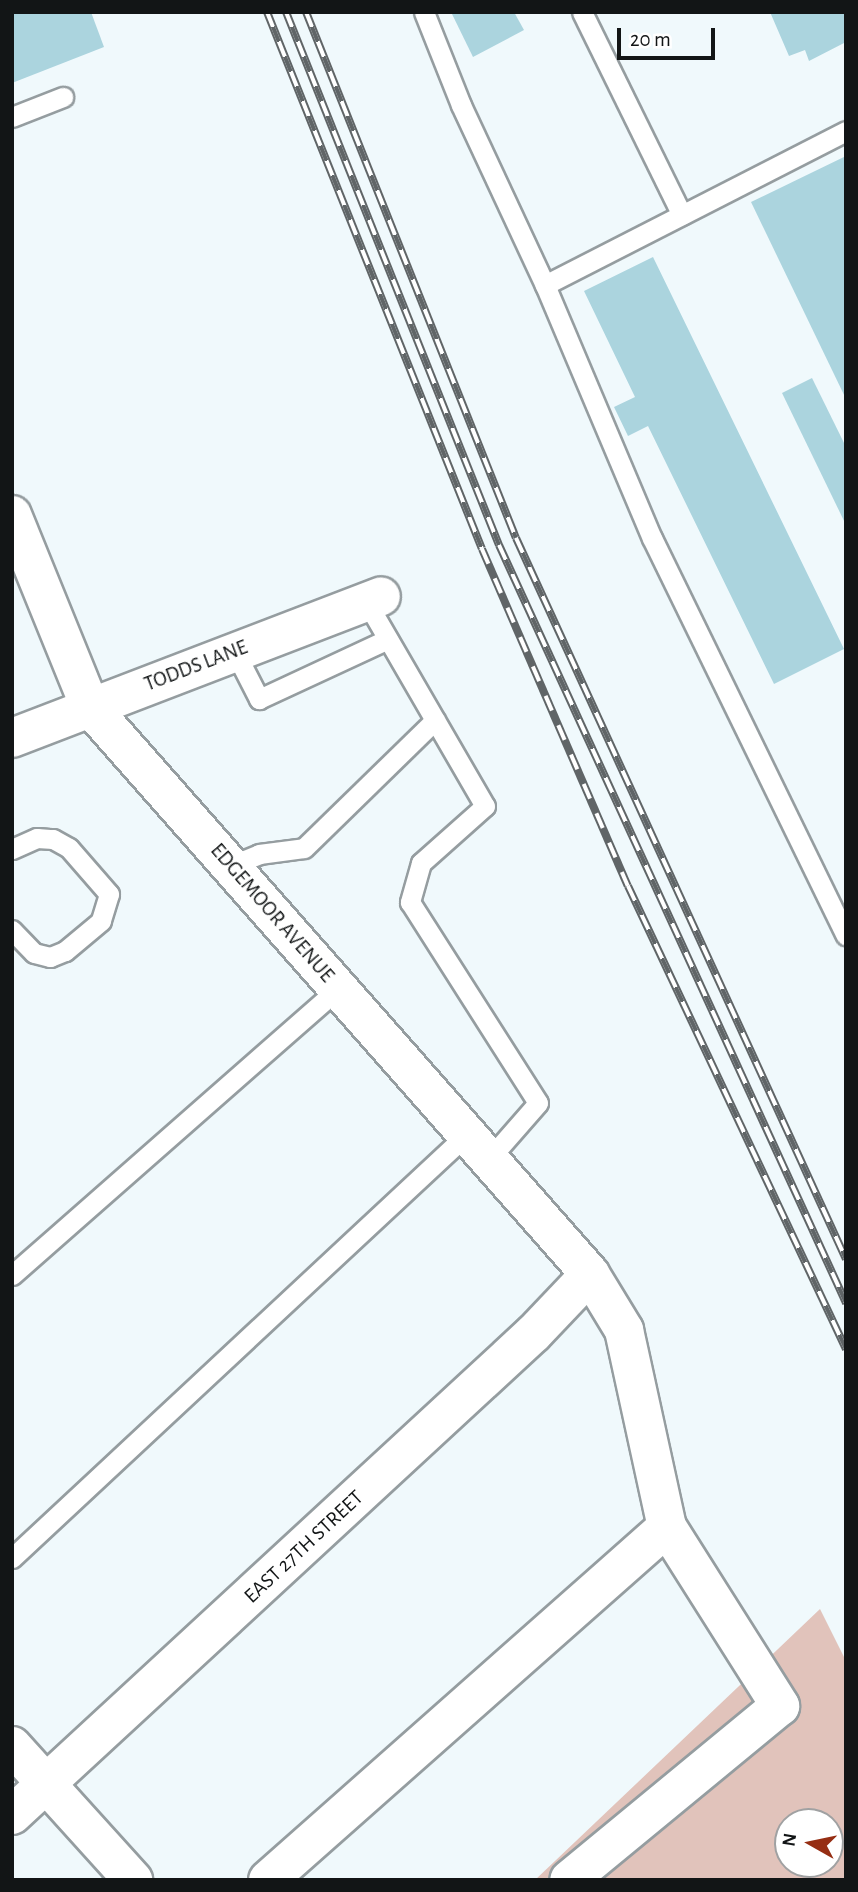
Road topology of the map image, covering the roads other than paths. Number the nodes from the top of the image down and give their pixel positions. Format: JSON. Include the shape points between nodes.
{"nodes":[{"id":1,"x":425,"y":12,"type":"edge"},
{"id":2,"x":582,"y":12,"type":"edge"},
{"id":3,"x":63,"y":97,"type":"dead end"},
{"id":4,"x":12,"y":117,"type":"edge"},
{"id":5,"x":846,"y":131,"type":"edge"},
{"id":6,"x":682,"y":215,"type":"junction"},
{"id":7,"x":545,"y":285,"type":"junction"},
{"id":8,"x":12,"y":515,"type":"edge"},
{"id":9,"x":374,"y":599,"type":"joint"},
{"id":10,"x":388,"y":639,"type":"junction"},
{"id":11,"x":235,"y":652,"type":"junction"},
{"id":12,"x":90,"y":707,"type":"junction"},
{"id":13,"x":435,"y":720,"type":"junction"},
{"id":14,"x":12,"y":738,"type":"edge"},
{"id":15,"x":12,"y":849,"type":"edge"},
{"id":16,"x":230,"y":866,"type":"junction"},
{"id":17,"x":12,"y":930,"type":"edge"},
{"id":18,"x":846,"y":935,"type":"edge"},
{"id":19,"x":338,"y":989,"type":"junction"},
{"id":20,"x":478,"y":1147,"type":"junction"},
{"id":21,"x":590,"y":1274,"type":"junction"},
{"id":22,"x":12,"y":1275,"type":"edge"},
{"id":23,"x":667,"y":1527,"type":"junction"},
{"id":24,"x":12,"y":1558,"type":"edge"},
{"id":25,"x":12,"y":1746,"type":"edge"},
{"id":26,"x":48,"y":1784,"type":"junction"},
{"id":27,"x":12,"y":1815,"type":"edge"},
{"id":28,"x":133,"y":1880,"type":"edge"},
{"id":29,"x":268,"y":1880,"type":"edge"},
{"id":30,"x":569,"y":1880,"type":"edge"}],
"edges":[{"from":1,"to":7,"type":"lane","via":[[461,105]]},
{"from":2,"to":6,"type":"lane"},
{"from":3,"to":4,"type":"lane"},
{"from":5,"to":6,"type":"lane"},
{"from":6,"to":7,"type":"lane"},
{"from":7,"to":18,"type":"lane","via":[[652,538]]},
{"from":8,"to":12,"type":"street","name":"EDGEMOOR AVENUE"},
{"from":9,"to":10,"type":"lane"},
{"from":9,"to":11,"type":"street","name":"TODDS LANE"},
{"from":10,"to":11,"type":"lane","via":[[258,699]]},
{"from":10,"to":13,"type":"lane"},
{"from":11,"to":12,"type":"street","name":"TODDS LANE"},
{"from":12,"to":14,"type":"street","name":"TODDS LANE"},
{"from":12,"to":16,"type":"street","name":"EDGEMOOR AVENUE"},
{"from":13,"to":16,"type":"lane","via":[[304,848],[259,854]]},
{"from":13,"to":20,"type":"lane","via":[[485,806],[421,863],[410,902],[538,1103]]},
{"from":15,"to":17,"type":"lane","via":[[37,838],[53,839],[69,849],[108,894],[101,921],[65,951],[50,957],[34,953]]},
{"from":16,"to":19,"type":"street","name":"EDGEMOOR AVENUE"},
{"from":19,"to":20,"type":"street","name":"EDGEMOOR AVENUE"},
{"from":19,"to":22,"type":"lane"},
{"from":20,"to":21,"type":"street","name":"EDGEMOOR AVENUE"},
{"from":20,"to":24,"type":"lane"},
{"from":21,"to":23,"type":"street","name":"EDGEMOOR AVENUE","via":[[624,1330]]},
{"from":21,"to":26,"type":"street","name":"EAST 27TH STREET","via":[[524,1343]]},
{"from":23,"to":29,"type":"street"},
{"from":23,"to":30,"type":"street","name":"EDGEMOOR AVENUE","via":[[780,1706]]},
{"from":25,"to":26,"type":"street"},
{"from":26,"to":27,"type":"street","name":"EAST 27TH STREET"},
{"from":26,"to":28,"type":"street"}]}
